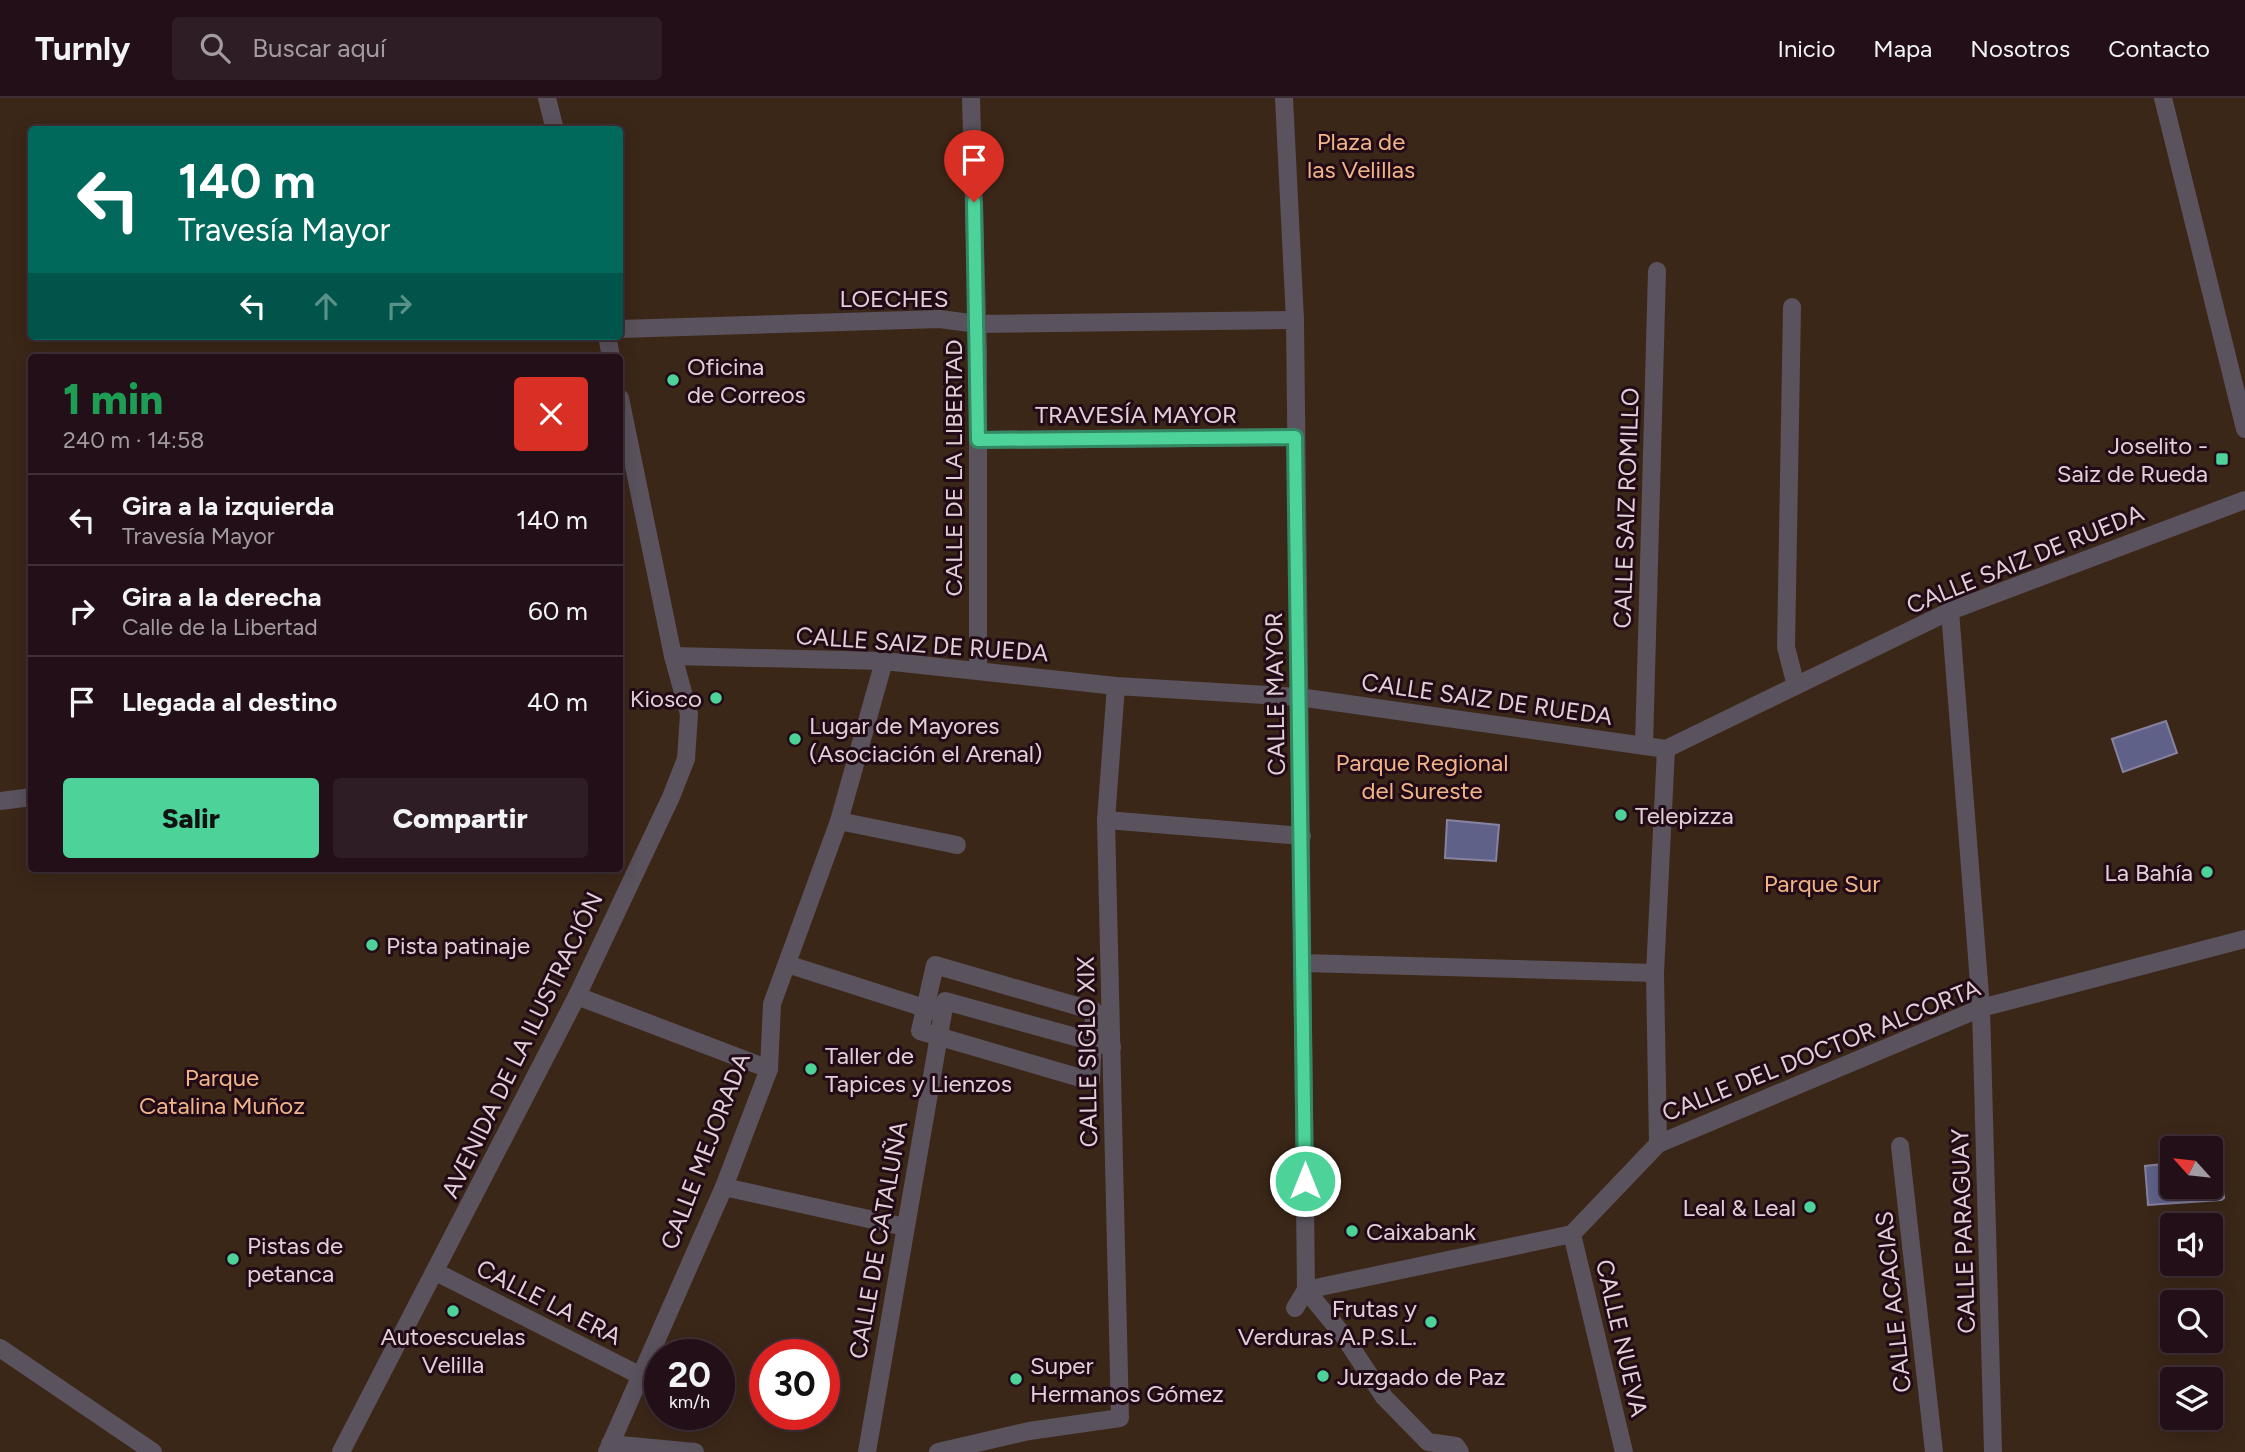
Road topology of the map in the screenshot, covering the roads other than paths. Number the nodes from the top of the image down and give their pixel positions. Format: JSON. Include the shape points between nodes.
{"nodes":[{"id":1,"x":547,"y":98,"type":"edge"},
{"id":2,"x":971,"y":98,"type":"edge"},
{"id":3,"x":1284,"y":98,"type":"edge"},
{"id":4,"x":2163,"y":98,"type":"edge"},
{"id":5,"x":554,"y":126,"type":"edge"},
{"id":6,"x":1657,"y":271,"type":"dead end"},
{"id":7,"x":1792,"y":307,"type":"dead end"},
{"id":8,"x":1295,"y":320,"type":"junction"},
{"id":9,"x":977,"y":324,"type":"junction"},
{"id":10,"x":623,"y":329,"type":"edge"},
{"id":11,"x":623,"y":413,"type":"edge"},
{"id":12,"x":2245,"y":429,"type":"edge"},
{"id":13,"x":1295,"y":437,"type":"junction"},
{"id":14,"x":978,"y":440,"type":"junction"},
{"id":15,"x":2245,"y":500,"type":"edge"},
{"id":16,"x":1950,"y":611,"type":"junction"},
{"id":17,"x":673,"y":656,"type":"junction"},
{"id":18,"x":884,"y":661,"type":"junction"},
{"id":19,"x":978,"y":670,"type":"junction"},
{"id":20,"x":1116,"y":686,"type":"junction"},
{"id":21,"x":1796,"y":686,"type":"junction"},
{"id":22,"x":1299,"y":697,"type":"junction"},
{"id":23,"x":1644,"y":746,"type":"junction"},
{"id":24,"x":1666,"y":749,"type":"junction"},
{"id":25,"x":28,"y":798,"type":"edge"},
{"id":26,"x":0,"y":801,"type":"edge"},
{"id":27,"x":1106,"y":820,"type":"junction"},
{"id":28,"x":839,"y":821,"type":"junction"},
{"id":29,"x":1302,"y":836,"type":"junction"},
{"id":30,"x":957,"y":845,"type":"dead end"},
{"id":31,"x":2245,"y":939,"type":"edge"},
{"id":32,"x":787,"y":964,"type":"junction"},
{"id":33,"x":1303,"y":964,"type":"junction"},
{"id":34,"x":1655,"y":973,"type":"junction"},
{"id":35,"x":576,"y":996,"type":"junction"},
{"id":36,"x":925,"y":1007,"type":"junction"},
{"id":37,"x":1981,"y":1008,"type":"junction"},
{"id":38,"x":943,"y":1014,"type":"junction"},
{"id":39,"x":939,"y":1037,"type":"junction"},
{"id":40,"x":1093,"y":1042,"type":"junction"},
{"id":41,"x":1112,"y":1047,"type":"junction"},
{"id":42,"x":769,"y":1069,"type":"junction"},
{"id":43,"x":1092,"y":1078,"type":"junction"},
{"id":44,"x":1113,"y":1084,"type":"junction"},
{"id":45,"x":1658,"y":1144,"type":"junction"},
{"id":46,"x":1900,"y":1146,"type":"dead end"},
{"id":47,"x":724,"y":1187,"type":"junction"},
{"id":48,"x":905,"y":1227,"type":"junction"},
{"id":49,"x":1572,"y":1234,"type":"junction"},
{"id":50,"x":436,"y":1272,"type":"junction"},
{"id":51,"x":1306,"y":1290,"type":"junction"},
{"id":52,"x":1295,"y":1308,"type":"dead end"},
{"id":53,"x":0,"y":1348,"type":"edge"},
{"id":54,"x":639,"y":1374,"type":"junction"},
{"id":55,"x":608,"y":1448,"type":"edge"},
{"id":56,"x":153,"y":1452,"type":"edge"},
{"id":57,"x":341,"y":1452,"type":"edge"},
{"id":58,"x":695,"y":1452,"type":"edge"},
{"id":59,"x":867,"y":1452,"type":"edge"},
{"id":60,"x":938,"y":1452,"type":"edge"},
{"id":61,"x":1460,"y":1452,"type":"edge"},
{"id":62,"x":1625,"y":1452,"type":"edge"},
{"id":63,"x":1934,"y":1452,"type":"edge"},
{"id":64,"x":1993,"y":1452,"type":"edge"}],
"edges":[{"from":1,"to":5,"type":"street"},
{"from":2,"to":9,"type":"street","name":"CALLE DE LA LIBERTAD"},
{"from":3,"to":8,"type":"street","name":"CALLE MAYOR"},
{"from":4,"to":12,"type":"street"},
{"from":6,"to":23,"type":"street","name":"CALLE SAIZ ROMILLO"},
{"from":7,"to":21,"type":"street","via":[[1786,647]]},
{"from":8,"to":9,"type":"street","name":"LOECHES"},
{"from":8,"to":13,"type":"street","name":"CALLE MAYOR"},
{"from":9,"to":10,"type":"street","name":"LOECHES","via":[[940,319]]},
{"from":9,"to":14,"type":"street","name":"CALLE DE LA LIBERTAD"},
{"from":11,"to":17,"type":"street","name":"AVENIDA DE LA ILUSTRACIÓN"},
{"from":13,"to":14,"type":"street","name":"TRAVESÍA MAYOR"},
{"from":13,"to":22,"type":"street","name":"CALLE MAYOR"},
{"from":14,"to":19,"type":"street","name":"CALLE DE LA LIBERTAD"},
{"from":15,"to":16,"type":"street","name":"CALLE SAIZ DE RUEDA"},
{"from":16,"to":21,"type":"street","name":"CALLE SAIZ DE RUEDA"},
{"from":16,"to":37,"type":"street","name":"CALLE PARAGUAY"},
{"from":17,"to":18,"type":"street","name":"CALLE SAIZ DE RUEDA"},
{"from":17,"to":35,"type":"street","name":"AVENIDA DE LA ILUSTRACIÓN","via":[[689,714],[686,759]]},
{"from":18,"to":19,"type":"street","name":"CALLE SAIZ DE RUEDA"},
{"from":18,"to":28,"type":"street","name":"CALLE MEJORADA"},
{"from":19,"to":20,"type":"street","name":"CALLE SAIZ DE RUEDA"},
{"from":20,"to":22,"type":"street","name":"CALLE SAIZ DE RUEDA"},
{"from":20,"to":27,"type":"street","name":"CALLE SIGLO XIX"},
{"from":21,"to":24,"type":"street","name":"CALLE SAIZ DE RUEDA"},
{"from":22,"to":23,"type":"street","name":"CALLE SAIZ DE RUEDA"},
{"from":22,"to":29,"type":"street","name":"CALLE MAYOR"},
{"from":23,"to":24,"type":"street","name":"CALLE SAIZ DE RUEDA"},
{"from":24,"to":34,"type":"street"},
{"from":25,"to":26,"type":"street"},
{"from":27,"to":29,"type":"street"},
{"from":27,"to":41,"type":"street","name":"CALLE SIGLO XIX"},
{"from":28,"to":30,"type":"street"},
{"from":28,"to":32,"type":"street","name":"CALLE MEJORADA"},
{"from":29,"to":33,"type":"street","name":"CALLE MAYOR"},
{"from":31,"to":37,"type":"street","name":"CALLE DEL DOCTOR ALCORTA"},
{"from":32,"to":36,"type":"street"},
{"from":32,"to":42,"type":"street","name":"CALLE MEJORADA","via":[[772,1004]]},
{"from":33,"to":34,"type":"street"},
{"from":33,"to":51,"type":"street","name":"CALLE MAYOR"},
{"from":34,"to":45,"type":"street"},
{"from":35,"to":42,"type":"street"},
{"from":35,"to":50,"type":"street","name":"AVENIDA DE LA ILUSTRACIÓN"},
{"from":36,"to":38,"type":"street"},
{"from":36,"to":39,"type":"street","via":[[920,1031]]},
{"from":36,"to":40,"type":"street","via":[[935,965],[1094,1011]]},
{"from":37,"to":45,"type":"street","name":"CALLE DEL DOCTOR ALCORTA"},
{"from":37,"to":64,"type":"street","name":"CALLE PARAGUAY"},
{"from":38,"to":39,"type":"street","name":"CALLE DE CATALUÑA"},
{"from":38,"to":40,"type":"street","via":[[945,1001]]},
{"from":39,"to":43,"type":"street"},
{"from":39,"to":48,"type":"street","name":"CALLE DE CATALUÑA"},
{"from":40,"to":41,"type":"street"},
{"from":40,"to":43,"type":"street"},
{"from":41,"to":44,"type":"street","name":"CALLE SIGLO XIX"},
{"from":42,"to":47,"type":"street","name":"CALLE MEJORADA"},
{"from":43,"to":44,"type":"street"},
{"from":44,"to":60,"type":"street","name":"CALLE SIGLO XIX","via":[[1120,1418]]},
{"from":45,"to":49,"type":"street","name":"CALLE DEL DOCTOR ALCORTA"},
{"from":46,"to":63,"type":"street","name":"CALLE ACACIAS"},
{"from":47,"to":48,"type":"street"},
{"from":47,"to":54,"type":"street","name":"CALLE MEJORADA"},
{"from":48,"to":59,"type":"street","name":"CALLE DE CATALUÑA"},
{"from":49,"to":51,"type":"street"},
{"from":49,"to":62,"type":"street","name":"CALLE NUEVA"},
{"from":50,"to":54,"type":"street","name":"CALLE LA ERA"},
{"from":50,"to":57,"type":"street","name":"AVENIDA DE LA ILUSTRACIÓN"},
{"from":51,"to":52,"type":"street"},
{"from":51,"to":61,"type":"street","via":[[1384,1397],[1428,1442],[1456,1446]]},
{"from":53,"to":56,"type":"street"},
{"from":54,"to":55,"type":"street","name":"CALLE MEJORADA"},
{"from":55,"to":58,"type":"street"}]}
